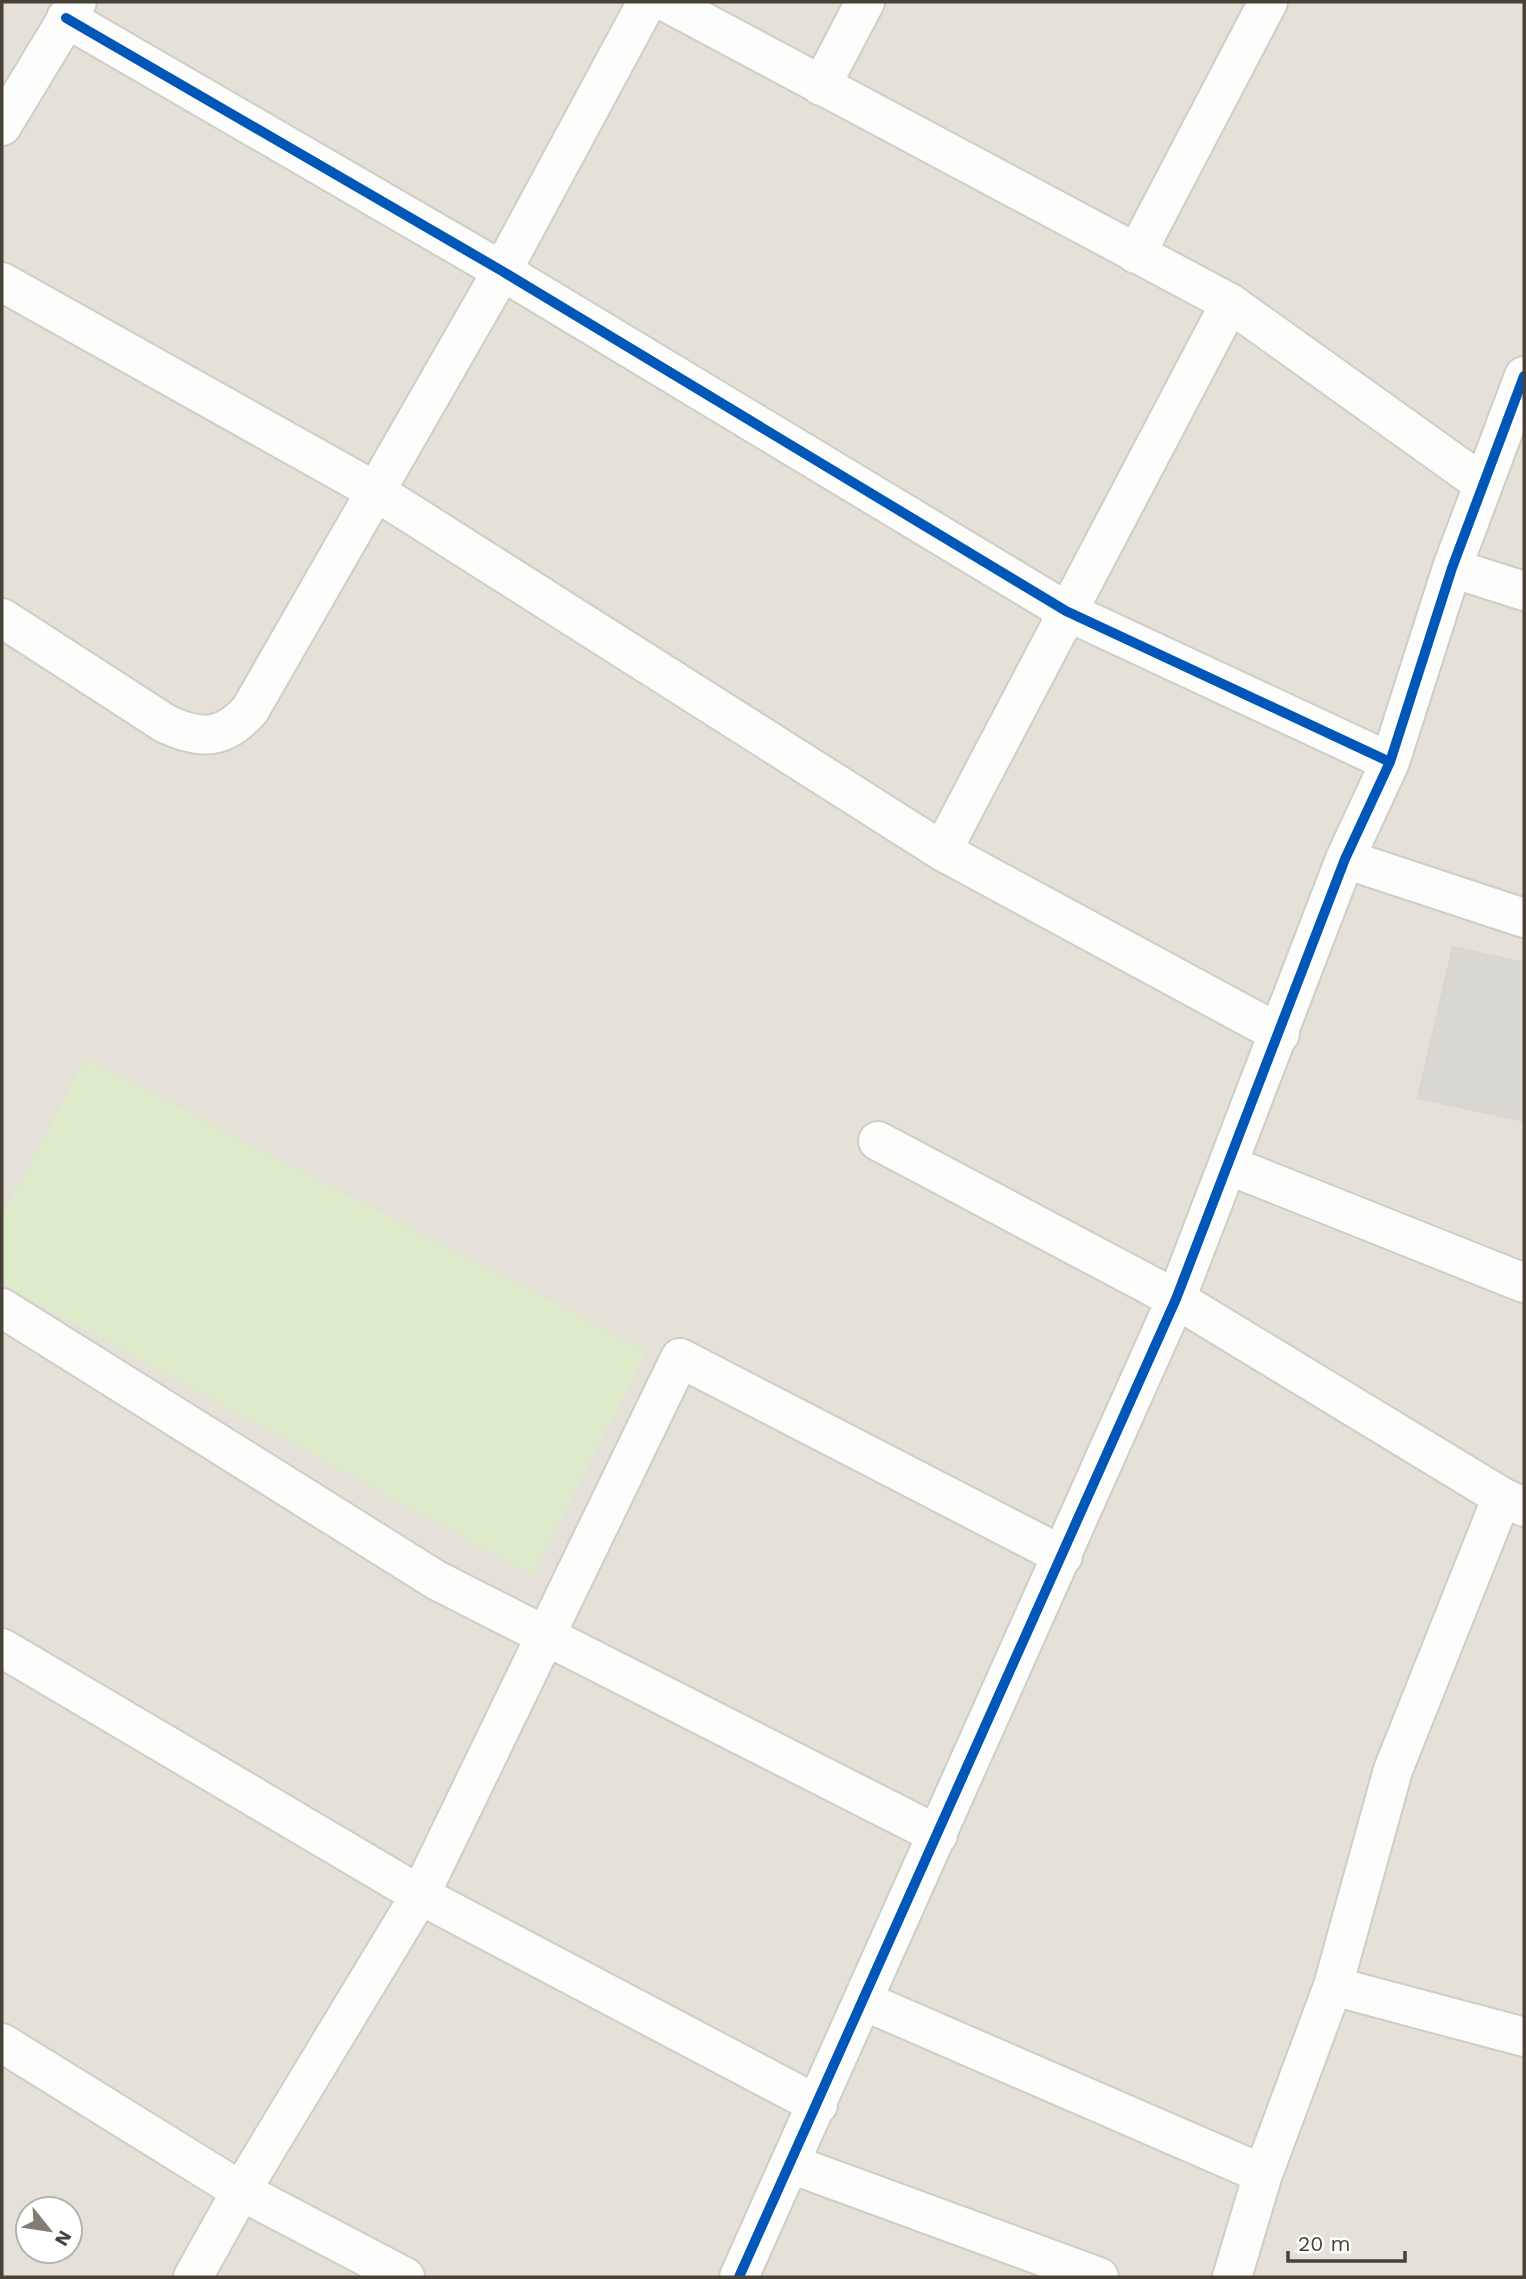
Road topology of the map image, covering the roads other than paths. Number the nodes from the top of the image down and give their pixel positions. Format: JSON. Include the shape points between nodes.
{"nodes":[{"id":1,"x":647,"y":2,"type":"edge"},
{"id":2,"x":666,"y":2,"type":"edge"},
{"id":3,"x":865,"y":2,"type":"edge"},
{"id":4,"x":1268,"y":2,"type":"edge"},
{"id":5,"x":72,"y":10,"type":"edge"},
{"id":6,"x":821,"y":86,"type":"junction"},
{"id":7,"x":2,"y":126,"type":"edge"},
{"id":8,"x":1136,"y":254,"type":"junction"},
{"id":9,"x":502,"y":271,"type":"junction"},
{"id":10,"x":2,"y":282,"type":"edge"},
{"id":11,"x":1230,"y":303,"type":"junction"},
{"id":12,"x":1524,"y":376,"type":"edge"},
{"id":13,"x":1483,"y":484,"type":"junction"},
{"id":14,"x":375,"y":491,"type":"junction"},
{"id":15,"x":1452,"y":568,"type":"junction"},
{"id":16,"x":1524,"y":591,"type":"edge"},
{"id":17,"x":1066,"y":611,"type":"junction"},
{"id":18,"x":2,"y":618,"type":"edge"},
{"id":19,"x":1390,"y":762,"type":"junction"},
{"id":20,"x":942,"y":850,"type":"junction"},
{"id":21,"x":1345,"y":859,"type":"junction"},
{"id":22,"x":1524,"y":918,"type":"edge"},
{"id":23,"x":1280,"y":1034,"type":"junction"},
{"id":24,"x":878,"y":1141,"type":"dead end"},
{"id":25,"x":1228,"y":1165,"type":"junction"},
{"id":26,"x":1524,"y":1283,"type":"edge"},
{"id":27,"x":1176,"y":1299,"type":"junction"},
{"id":28,"x":2,"y":1308,"type":"edge"},
{"id":29,"x":1513,"y":1502,"type":"edge"},
{"id":30,"x":1063,"y":1556,"type":"junction"},
{"id":31,"x":548,"y":1637,"type":"junction"},
{"id":32,"x":2,"y":1648,"type":"edge"},
{"id":33,"x":938,"y":1835,"type":"junction"},
{"id":34,"x":420,"y":1895,"type":"junction"},
{"id":35,"x":1333,"y":1986,"type":"junction"},
{"id":36,"x":864,"y":2001,"type":"junction"},
{"id":37,"x":1524,"y":2037,"type":"edge"},
{"id":38,"x":2,"y":2043,"type":"edge"},
{"id":39,"x":818,"y":2105,"type":"junction"},
{"id":40,"x":791,"y":2164,"type":"junction"},
{"id":41,"x":1263,"y":2174,"type":"junction"},
{"id":42,"x":240,"y":2192,"type":"junction"},
{"id":43,"x":192,"y":2277,"type":"edge"},
{"id":44,"x":405,"y":2277,"type":"edge"},
{"id":45,"x":739,"y":2277,"type":"edge"},
{"id":46,"x":1099,"y":2277,"type":"edge"},
{"id":47,"x":1232,"y":2277,"type":"edge"}],
"edges":[{"from":1,"to":9,"type":"street"},
{"from":2,"to":6,"type":"street"},
{"from":3,"to":6,"type":"street"},
{"from":4,"to":8,"type":"street"},
{"from":5,"to":7,"type":"street"},
{"from":5,"to":9,"type":"street"},
{"from":6,"to":8,"type":"street"},
{"from":8,"to":11,"type":"street"},
{"from":9,"to":14,"type":"street"},
{"from":9,"to":17,"type":"street"},
{"from":10,"to":14,"type":"street"},
{"from":11,"to":13,"type":"street"},
{"from":11,"to":17,"type":"street"},
{"from":12,"to":13,"type":"street"},
{"from":13,"to":15,"type":"street"},
{"from":14,"to":18,"type":"street","via":[[250,710],[238,724],[221,732],[201,737],[166,724]]},
{"from":14,"to":20,"type":"street"},
{"from":15,"to":16,"type":"street"},
{"from":15,"to":19,"type":"street"},
{"from":17,"to":19,"type":"street"},
{"from":17,"to":20,"type":"street"},
{"from":19,"to":21,"type":"street"},
{"from":20,"to":23,"type":"street"},
{"from":21,"to":22,"type":"street"},
{"from":21,"to":23,"type":"street"},
{"from":23,"to":25,"type":"street"},
{"from":24,"to":27,"type":"street"},
{"from":25,"to":26,"type":"street"},
{"from":25,"to":27,"type":"street"},
{"from":27,"to":29,"type":"street"},
{"from":27,"to":30,"type":"street"},
{"from":28,"to":31,"type":"street","via":[[436,1580]]},
{"from":29,"to":35,"type":"street","via":[[1393,1770]]},
{"from":30,"to":31,"type":"street","via":[[680,1358]]},
{"from":30,"to":33,"type":"street"},
{"from":31,"to":33,"type":"street"},
{"from":31,"to":34,"type":"street"},
{"from":32,"to":34,"type":"street"},
{"from":33,"to":36,"type":"street"},
{"from":34,"to":39,"type":"street"},
{"from":34,"to":42,"type":"street"},
{"from":35,"to":37,"type":"street"},
{"from":35,"to":41,"type":"street"},
{"from":36,"to":39,"type":"street"},
{"from":36,"to":41,"type":"street"},
{"from":38,"to":42,"type":"street"},
{"from":39,"to":40,"type":"street"},
{"from":40,"to":45,"type":"street"},
{"from":40,"to":46,"type":"street"},
{"from":41,"to":47,"type":"street"},
{"from":42,"to":43,"type":"street"},
{"from":42,"to":44,"type":"street"}]}
